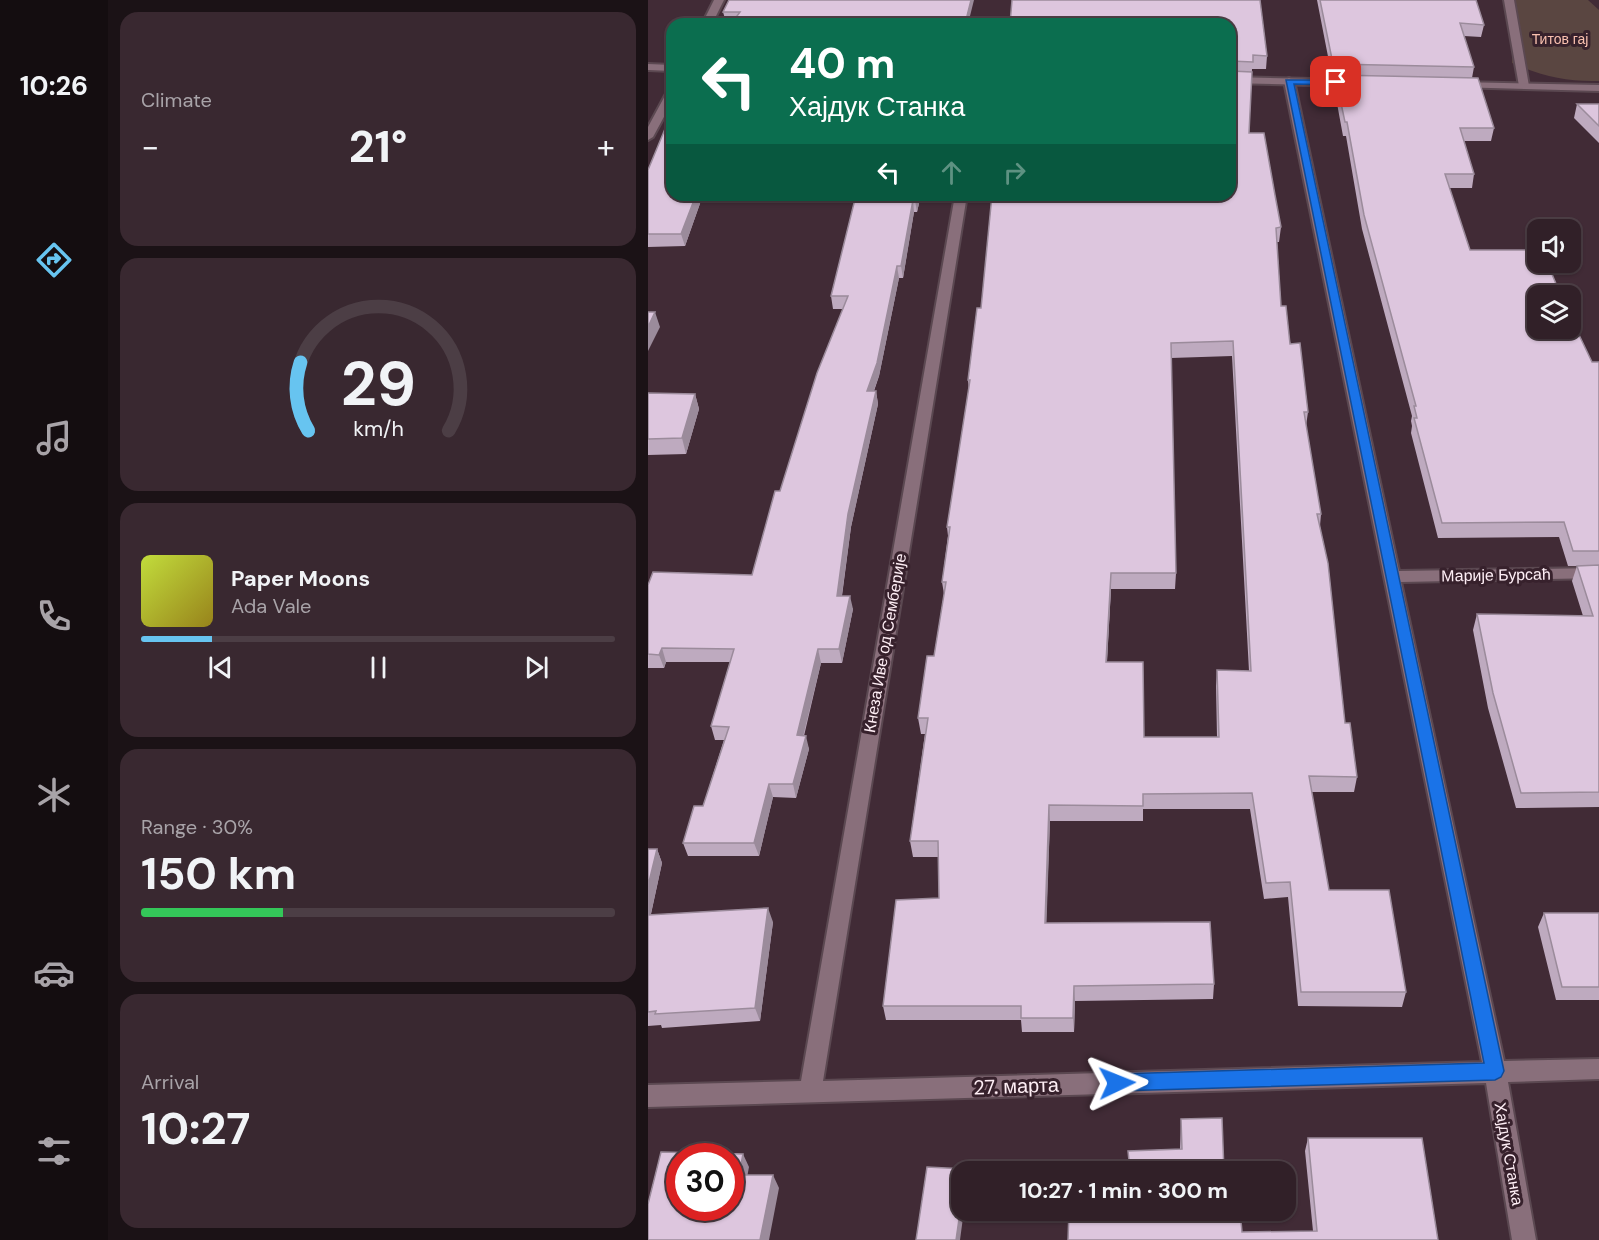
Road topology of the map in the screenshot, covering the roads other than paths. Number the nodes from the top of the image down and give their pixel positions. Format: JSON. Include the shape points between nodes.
{"nodes":[{"id":1,"x":719,"y":0,"type":"edge"},
{"id":2,"x":1509,"y":0,"type":"edge"},
{"id":3,"x":710,"y":18,"type":"edge"},
{"id":4,"x":648,"y":67,"type":"edge"},
{"id":5,"x":666,"y":68,"type":"edge"},
{"id":6,"x":1236,"y":80,"type":"edge"},
{"id":7,"x":1289,"y":81,"type":"junction"},
{"id":8,"x":1372,"y":83,"type":"edge"},
{"id":9,"x":1442,"y":84,"type":"edge"},
{"id":10,"x":1524,"y":86,"type":"junction"},
{"id":11,"x":1599,"y":88,"type":"edge"},
{"id":12,"x":666,"y":103,"type":"edge"},
{"id":13,"x":648,"y":137,"type":"edge"},
{"id":14,"x":960,"y":201,"type":"edge"},
{"id":15,"x":1599,"y":573,"type":"edge"},
{"id":16,"x":1392,"y":577,"type":"junction"},
{"id":17,"x":1599,"y":1070,"type":"edge"},
{"id":18,"x":1495,"y":1071,"type":"junction"},
{"id":19,"x":810,"y":1092,"type":"junction"},
{"id":20,"x":648,"y":1096,"type":"edge"},
{"id":21,"x":1524,"y":1240,"type":"edge"}],
"edges":[{"from":1,"to":3,"type":"street"},
{"from":2,"to":10,"type":"street"},
{"from":4,"to":5,"type":"street"},
{"from":6,"to":7,"type":"street"},
{"from":7,"to":8,"type":"street"},
{"from":7,"to":16,"type":"street","name":"Хајдук Станка"},
{"from":9,"to":10,"type":"street"},
{"from":10,"to":11,"type":"street"},
{"from":12,"to":13,"type":"street"},
{"from":14,"to":19,"type":"street","name":"Кнеза Иве од Семберије"},
{"from":15,"to":16,"type":"street","name":"Марије Бурсаћ"},
{"from":16,"to":18,"type":"street","name":"Хајдук Станка"},
{"from":17,"to":18,"type":"street","name":"27. марта"},
{"from":18,"to":19,"type":"street","name":"27. марта"},
{"from":18,"to":21,"type":"street","name":"Хајдук Станка"},
{"from":19,"to":20,"type":"street","name":"27. марта"}]}
